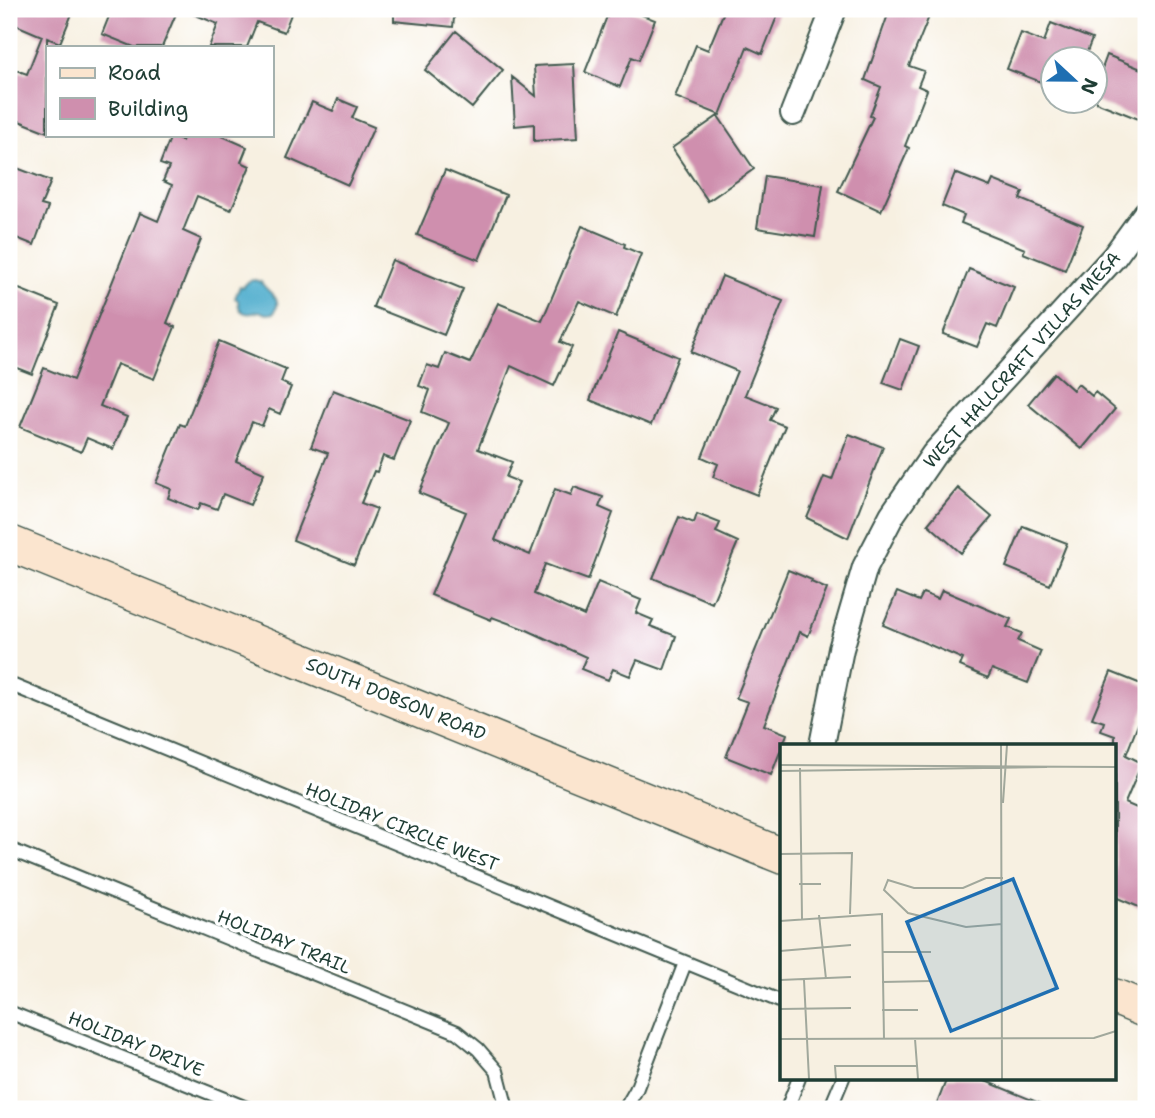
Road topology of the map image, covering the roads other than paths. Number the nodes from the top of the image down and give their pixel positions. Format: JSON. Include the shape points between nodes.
{"nodes":[{"id":1,"x":834,"y":9,"type":"edge"},
{"id":2,"x":793,"y":113,"type":"dead end"},
{"id":3,"x":1146,"y":213,"type":"edge"},
{"id":4,"x":9,"y":543,"type":"edge"},
{"id":5,"x":9,"y":684,"type":"edge"},
{"id":6,"x":822,"y":744,"type":"edge"},
{"id":7,"x":9,"y":849,"type":"edge"},
{"id":8,"x":780,"y":855,"type":"edge"},
{"id":9,"x":685,"y":963,"type":"junction"},
{"id":10,"x":1116,"y":997,"type":"edge"},
{"id":11,"x":780,"y":1001,"type":"edge"},
{"id":12,"x":1146,"y":1010,"type":"edge"},
{"id":13,"x":9,"y":1012,"type":"edge"},
{"id":14,"x":798,"y":1080,"type":"edge"},
{"id":15,"x":842,"y":1080,"type":"edge"},
{"id":16,"x":249,"y":1109,"type":"edge"},
{"id":17,"x":508,"y":1109,"type":"edge"},
{"id":18,"x":625,"y":1109,"type":"edge"},
{"id":19,"x":787,"y":1109,"type":"edge"},
{"id":20,"x":830,"y":1109,"type":"edge"}],
"edges":[{"from":1,"to":2,"type":"street"},
{"from":3,"to":6,"type":"street","name":"WEST HALLCRAFT VILLAS MESA","via":[[1114,257],[934,454],[892,515],[865,567],[841,649]]},
{"from":4,"to":8,"type":"main road","name":"SOUTH DOBSON ROAD"},
{"from":5,"to":9,"type":"lane","name":"HOLIDAY CIRCLE WEST"},
{"from":7,"to":17,"type":"lane","name":"HOLIDAY TRAIL","via":[[457,1032],[497,1071]]},
{"from":9,"to":11,"type":"lane","name":"HOLIDAY CIRCLE WEST"},
{"from":9,"to":18,"type":"lane"},
{"from":10,"to":12,"type":"main road"},
{"from":13,"to":16,"type":"lane","name":"HOLIDAY DRIVE"},
{"from":14,"to":19,"type":"lane"},
{"from":15,"to":20,"type":"lane"}]}
